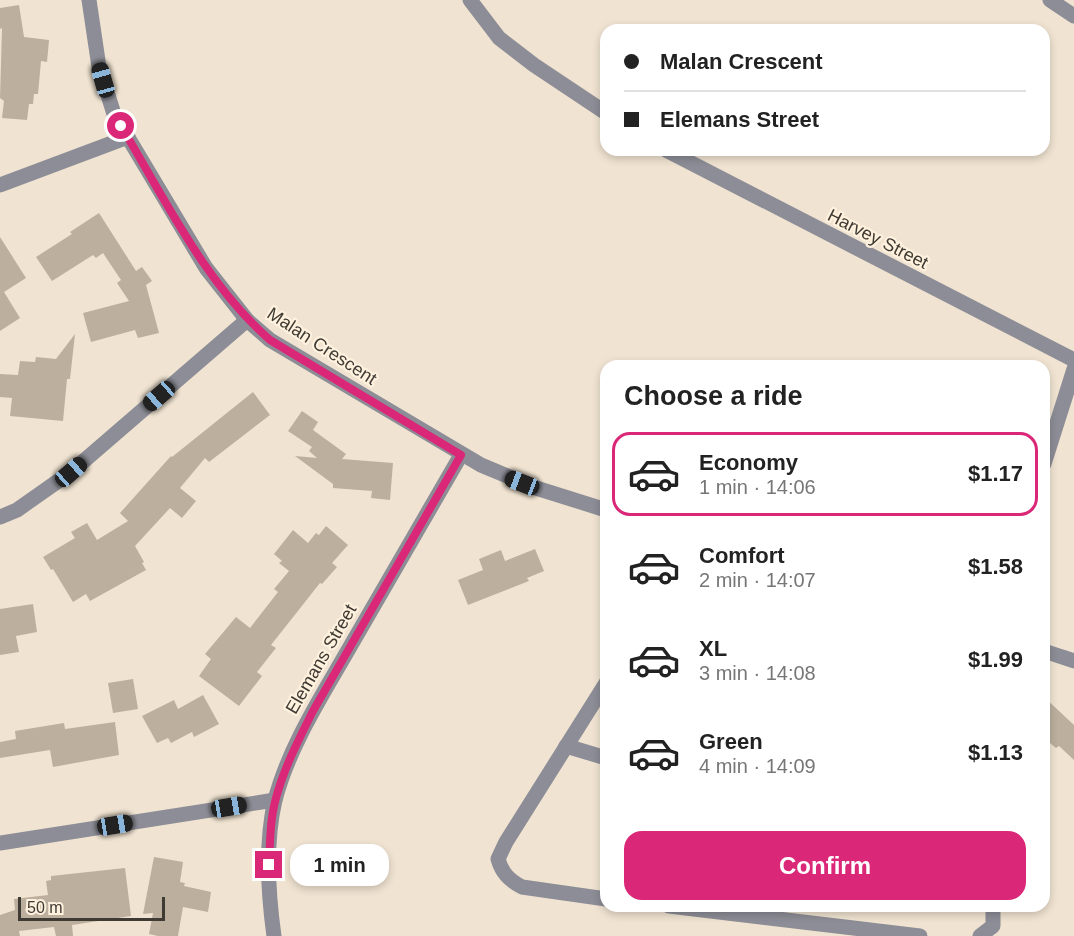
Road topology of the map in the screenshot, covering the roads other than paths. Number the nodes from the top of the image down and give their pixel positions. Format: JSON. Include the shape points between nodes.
{"nodes":[{"id":1,"x":89,"y":0,"type":"edge"},
{"id":2,"x":470,"y":0,"type":"edge"},
{"id":3,"x":1050,"y":0,"type":"edge"},
{"id":4,"x":1074,"y":16,"type":"edge"},
{"id":5,"x":600,"y":109,"type":"edge"},
{"id":6,"x":128,"y":137,"type":"junction"},
{"id":7,"x":678,"y":156,"type":"edge"},
{"id":8,"x":0,"y":185,"type":"edge"},
{"id":9,"x":247,"y":320,"type":"junction"},
{"id":10,"x":1074,"y":360,"type":"edge"},
{"id":11,"x":1074,"y":369,"type":"edge"},
{"id":12,"x":1050,"y":445,"type":"edge"},
{"id":13,"x":461,"y":455,"type":"junction"},
{"id":14,"x":600,"y":508,"type":"edge"},
{"id":15,"x":0,"y":517,"type":"edge"},
{"id":16,"x":1050,"y":653,"type":"edge"},
{"id":17,"x":1074,"y":661,"type":"edge"},
{"id":18,"x":600,"y":692,"type":"edge"},
{"id":19,"x":566,"y":746,"type":"junction"},
{"id":20,"x":600,"y":756,"type":"edge"},
{"id":21,"x":275,"y":800,"type":"junction"},
{"id":22,"x":0,"y":843,"type":"edge"},
{"id":23,"x":600,"y":897,"type":"edge"},
{"id":24,"x":719,"y":912,"type":"edge"},
{"id":25,"x":993,"y":912,"type":"edge"},
{"id":26,"x":274,"y":936,"type":"edge"},
{"id":27,"x":920,"y":936,"type":"edge"},
{"id":28,"x":980,"y":936,"type":"edge"}],
"edges":[{"from":1,"to":6,"type":"street","name":"Malan Crescent","via":[[99,68],[114,114]]},
{"from":2,"to":5,"type":"street","via":[[499,38]]},
{"from":3,"to":4,"type":"street"},
{"from":6,"to":8,"type":"street"},
{"from":6,"to":9,"type":"street","name":"Malan Crescent","via":[[206,268]]},
{"from":7,"to":10,"type":"street","name":"Harvey Street"},
{"from":9,"to":13,"type":"street","name":"Malan Crescent","via":[[278,345]]},
{"from":9,"to":15,"type":"street","via":[[71,472],[17,510]]},
{"from":11,"to":12,"type":"street"},
{"from":13,"to":14,"type":"street","name":"Malan Crescent","via":[[536,488]]},
{"from":13,"to":21,"type":"street","name":"Elemans Street","via":[[313,711]]},
{"from":16,"to":17,"type":"street"},
{"from":18,"to":19,"type":"street"},
{"from":19,"to":20,"type":"street"},
{"from":19,"to":23,"type":"street","via":[[498,859],[510,881],[522,887]]},
{"from":21,"to":22,"type":"street"},
{"from":21,"to":26,"type":"street","name":"Elemans Street","via":[[269,865]]},
{"from":24,"to":27,"type":"street"},
{"from":25,"to":28,"type":"street","via":[[993,926]]}]}
